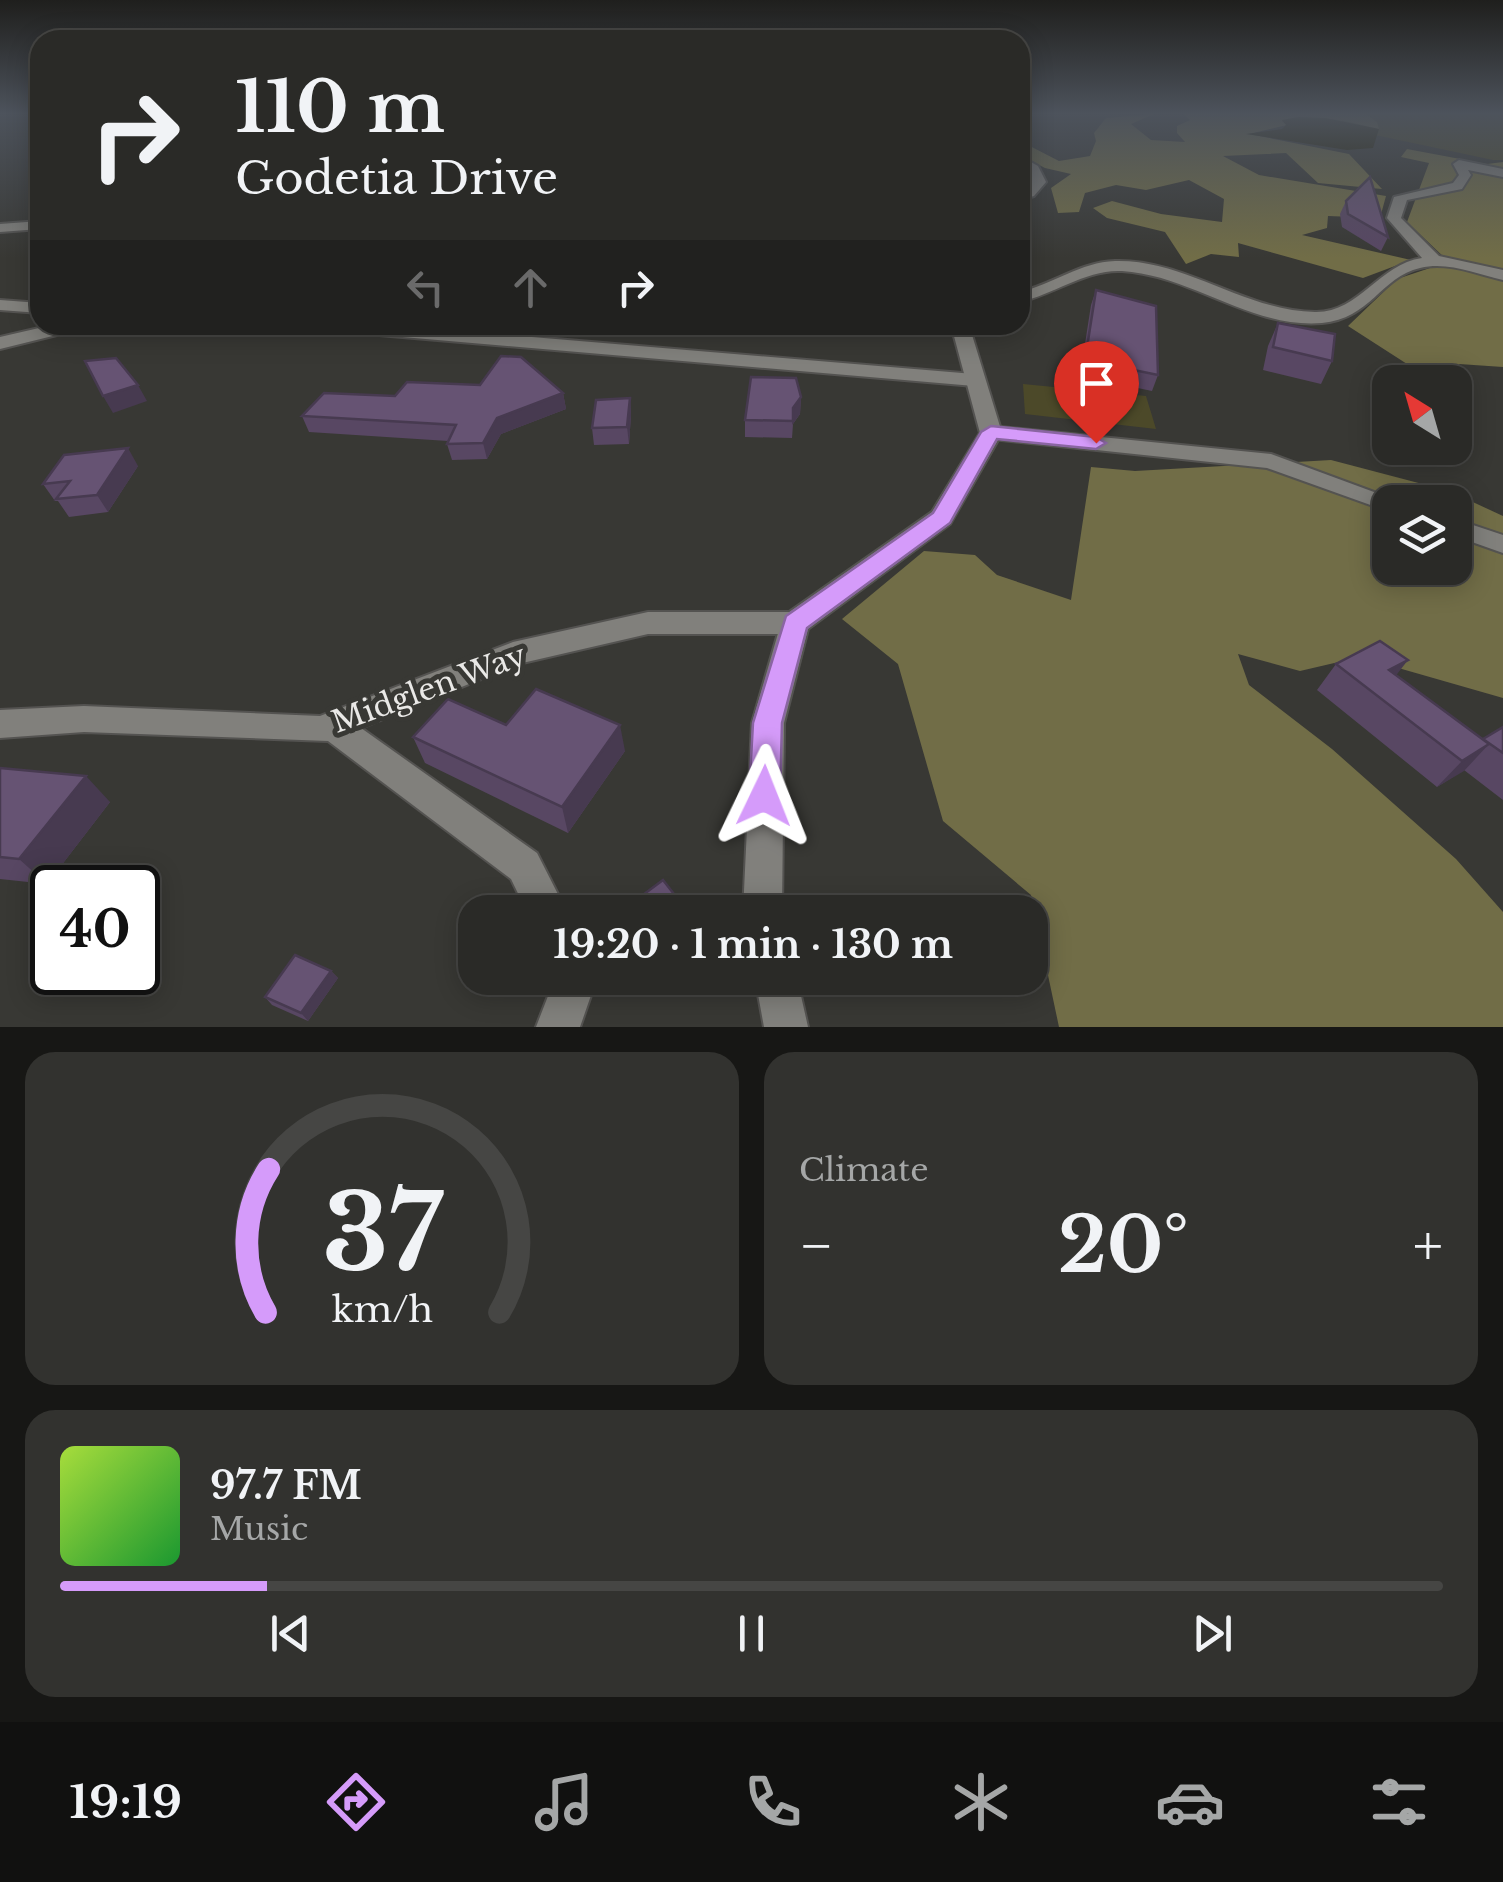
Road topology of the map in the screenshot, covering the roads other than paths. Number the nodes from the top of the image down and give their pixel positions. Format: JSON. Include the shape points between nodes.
{"nodes":[{"id":1,"x":1030,"y":166,"type":"edge"},
{"id":2,"x":1503,"y":176,"type":"edge"},
{"id":3,"x":1030,"y":193,"type":"edge"},
{"id":4,"x":30,"y":226,"type":"edge"},
{"id":5,"x":0,"y":228,"type":"edge"},
{"id":6,"x":1435,"y":260,"type":"junction"},
{"id":7,"x":1503,"y":275,"type":"edge"},
{"id":8,"x":1030,"y":294,"type":"edge"},
{"id":9,"x":0,"y":305,"type":"edge"},
{"id":10,"x":30,"y":307,"type":"edge"},
{"id":11,"x":33,"y":335,"type":"edge"},
{"id":12,"x":491,"y":335,"type":"edge"},
{"id":13,"x":963,"y":335,"type":"edge"},
{"id":14,"x":0,"y":343,"type":"edge"},
{"id":15,"x":974,"y":380,"type":"junction"},
{"id":16,"x":991,"y":432,"type":"junction"},
{"id":17,"x":1372,"y":497,"type":"edge"},
{"id":18,"x":1472,"y":533,"type":"edge"},
{"id":19,"x":1503,"y":544,"type":"edge"},
{"id":20,"x":795,"y":623,"type":"junction"},
{"id":21,"x":0,"y":724,"type":"edge"},
{"id":22,"x":334,"y":727,"type":"junction"},
{"id":23,"x":539,"y":895,"type":"edge"},
{"id":24,"x":763,"y":895,"type":"edge"},
{"id":25,"x":570,"y":995,"type":"edge"},
{"id":26,"x":779,"y":995,"type":"edge"},
{"id":27,"x":558,"y":1027,"type":"edge"},
{"id":28,"x":786,"y":1027,"type":"edge"}],
"edges":[{"from":1,"to":3,"type":"street","via":[[1038,182]]},
{"from":2,"to":6,"type":"street","via":[[1465,174],[1457,186],[1400,198],[1394,218]]},
{"from":4,"to":5,"type":"street"},
{"from":6,"to":7,"type":"street"},
{"from":6,"to":8,"type":"street","via":[[1386,276],[1342,317],[1280,314],[1175,277],[1119,266],[1087,269]]},
{"from":9,"to":10,"type":"street"},
{"from":11,"to":14,"type":"street"},
{"from":12,"to":15,"type":"street"},
{"from":13,"to":15,"type":"street"},
{"from":15,"to":16,"type":"street"},
{"from":16,"to":17,"type":"street","via":[[1271,461]]},
{"from":16,"to":20,"type":"street","via":[[942,518]]},
{"from":18,"to":19,"type":"street"},
{"from":20,"to":22,"type":"street","name":"Midglen Way","via":[[648,623],[513,654]]},
{"from":20,"to":24,"type":"street","via":[[768,723]]},
{"from":21,"to":22,"type":"street","name":"Midglen Way","via":[[84,719]]},
{"from":22,"to":23,"type":"street","via":[[524,866]]},
{"from":25,"to":27,"type":"street"},
{"from":26,"to":28,"type":"street"}]}
